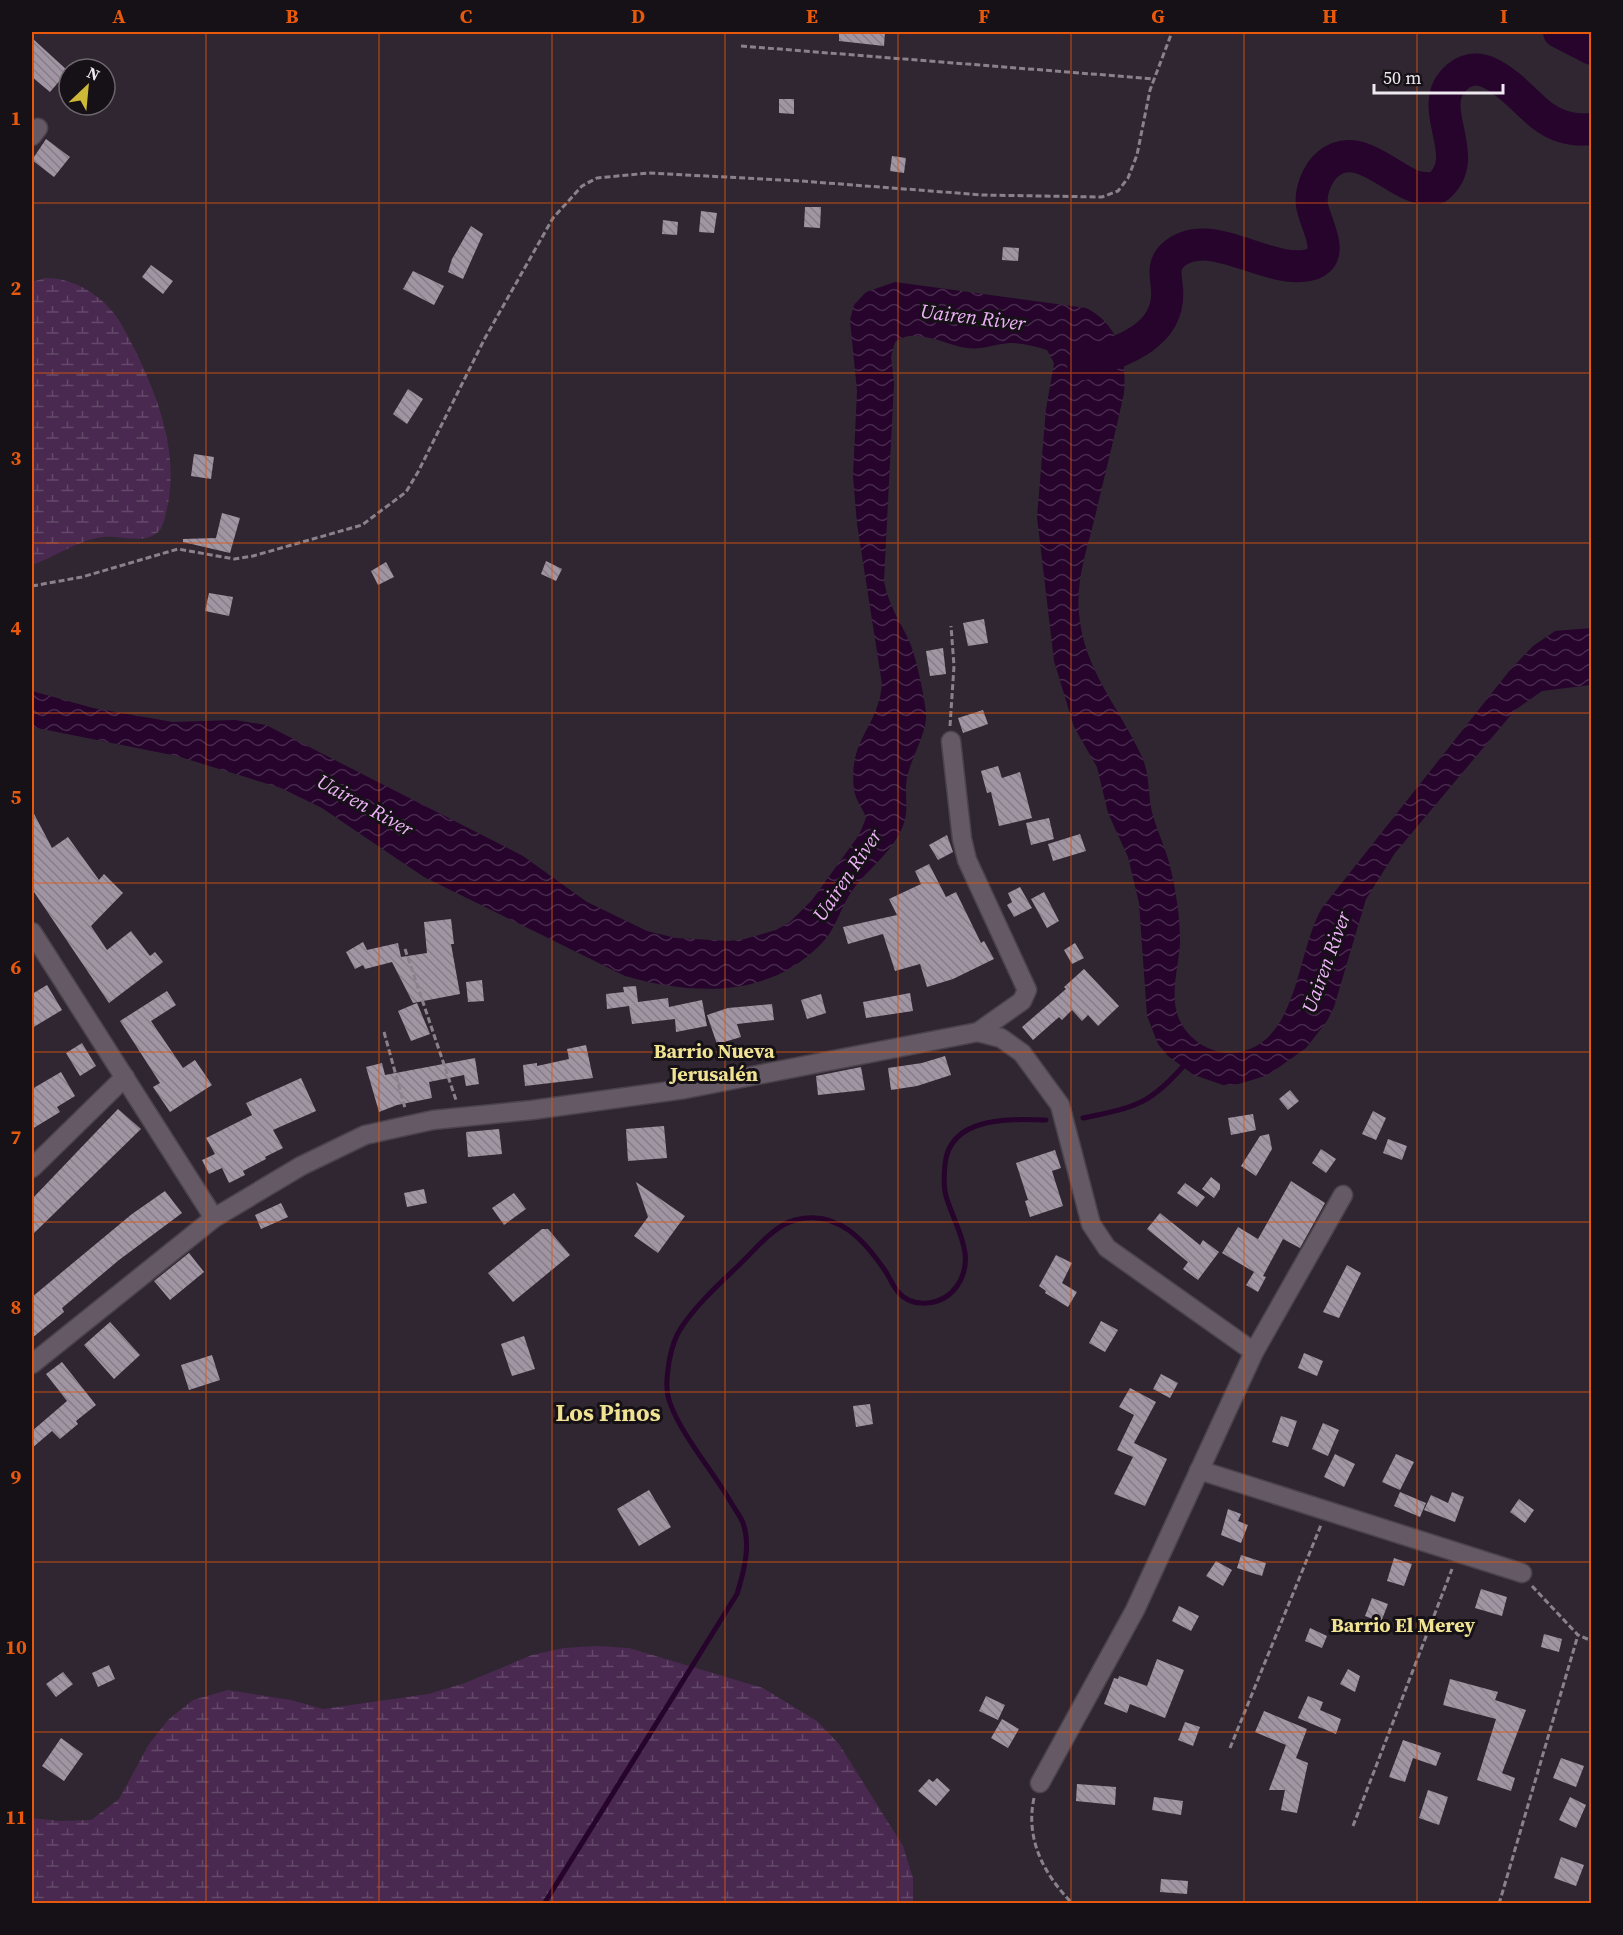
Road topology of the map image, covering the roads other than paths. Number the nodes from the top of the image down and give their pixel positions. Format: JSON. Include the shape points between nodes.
{"nodes":[{"id":1,"x":951,"y":741,"type":"road end"},
{"id":2,"x":35,"y":944,"type":"edge"},
{"id":3,"x":978,"y":1032,"type":"junction"},
{"id":4,"x":125,"y":1077,"type":"junction"},
{"id":5,"x":32,"y":1168,"type":"edge"},
{"id":6,"x":1343,"y":1195,"type":"dead end"},
{"id":7,"x":214,"y":1218,"type":"junction"},
{"id":8,"x":1254,"y":1352,"type":"junction"},
{"id":9,"x":32,"y":1364,"type":"edge"},
{"id":10,"x":1199,"y":1470,"type":"junction"},
{"id":11,"x":1522,"y":1573,"type":"road end"},
{"id":12,"x":1040,"y":1783,"type":"road end"}],
"edges":[{"from":1,"to":3,"type":"street","via":[[967,860],[1027,990],[1022,1001]]},
{"from":2,"to":4,"type":"street"},
{"from":3,"to":7,"type":"street","via":[[685,1089],[409,1124],[365,1135],[338,1147]]},
{"from":3,"to":8,"type":"street","via":[[1001,1038],[1022,1053],[1060,1105],[1091,1224],[1107,1248]]},
{"from":4,"to":5,"type":"street"},
{"from":4,"to":7,"type":"street"},
{"from":6,"to":8,"type":"street"},
{"from":7,"to":9,"type":"street"},
{"from":8,"to":10,"type":"street"},
{"from":10,"to":11,"type":"street"},
{"from":10,"to":12,"type":"street","via":[[1135,1610]]}]}
